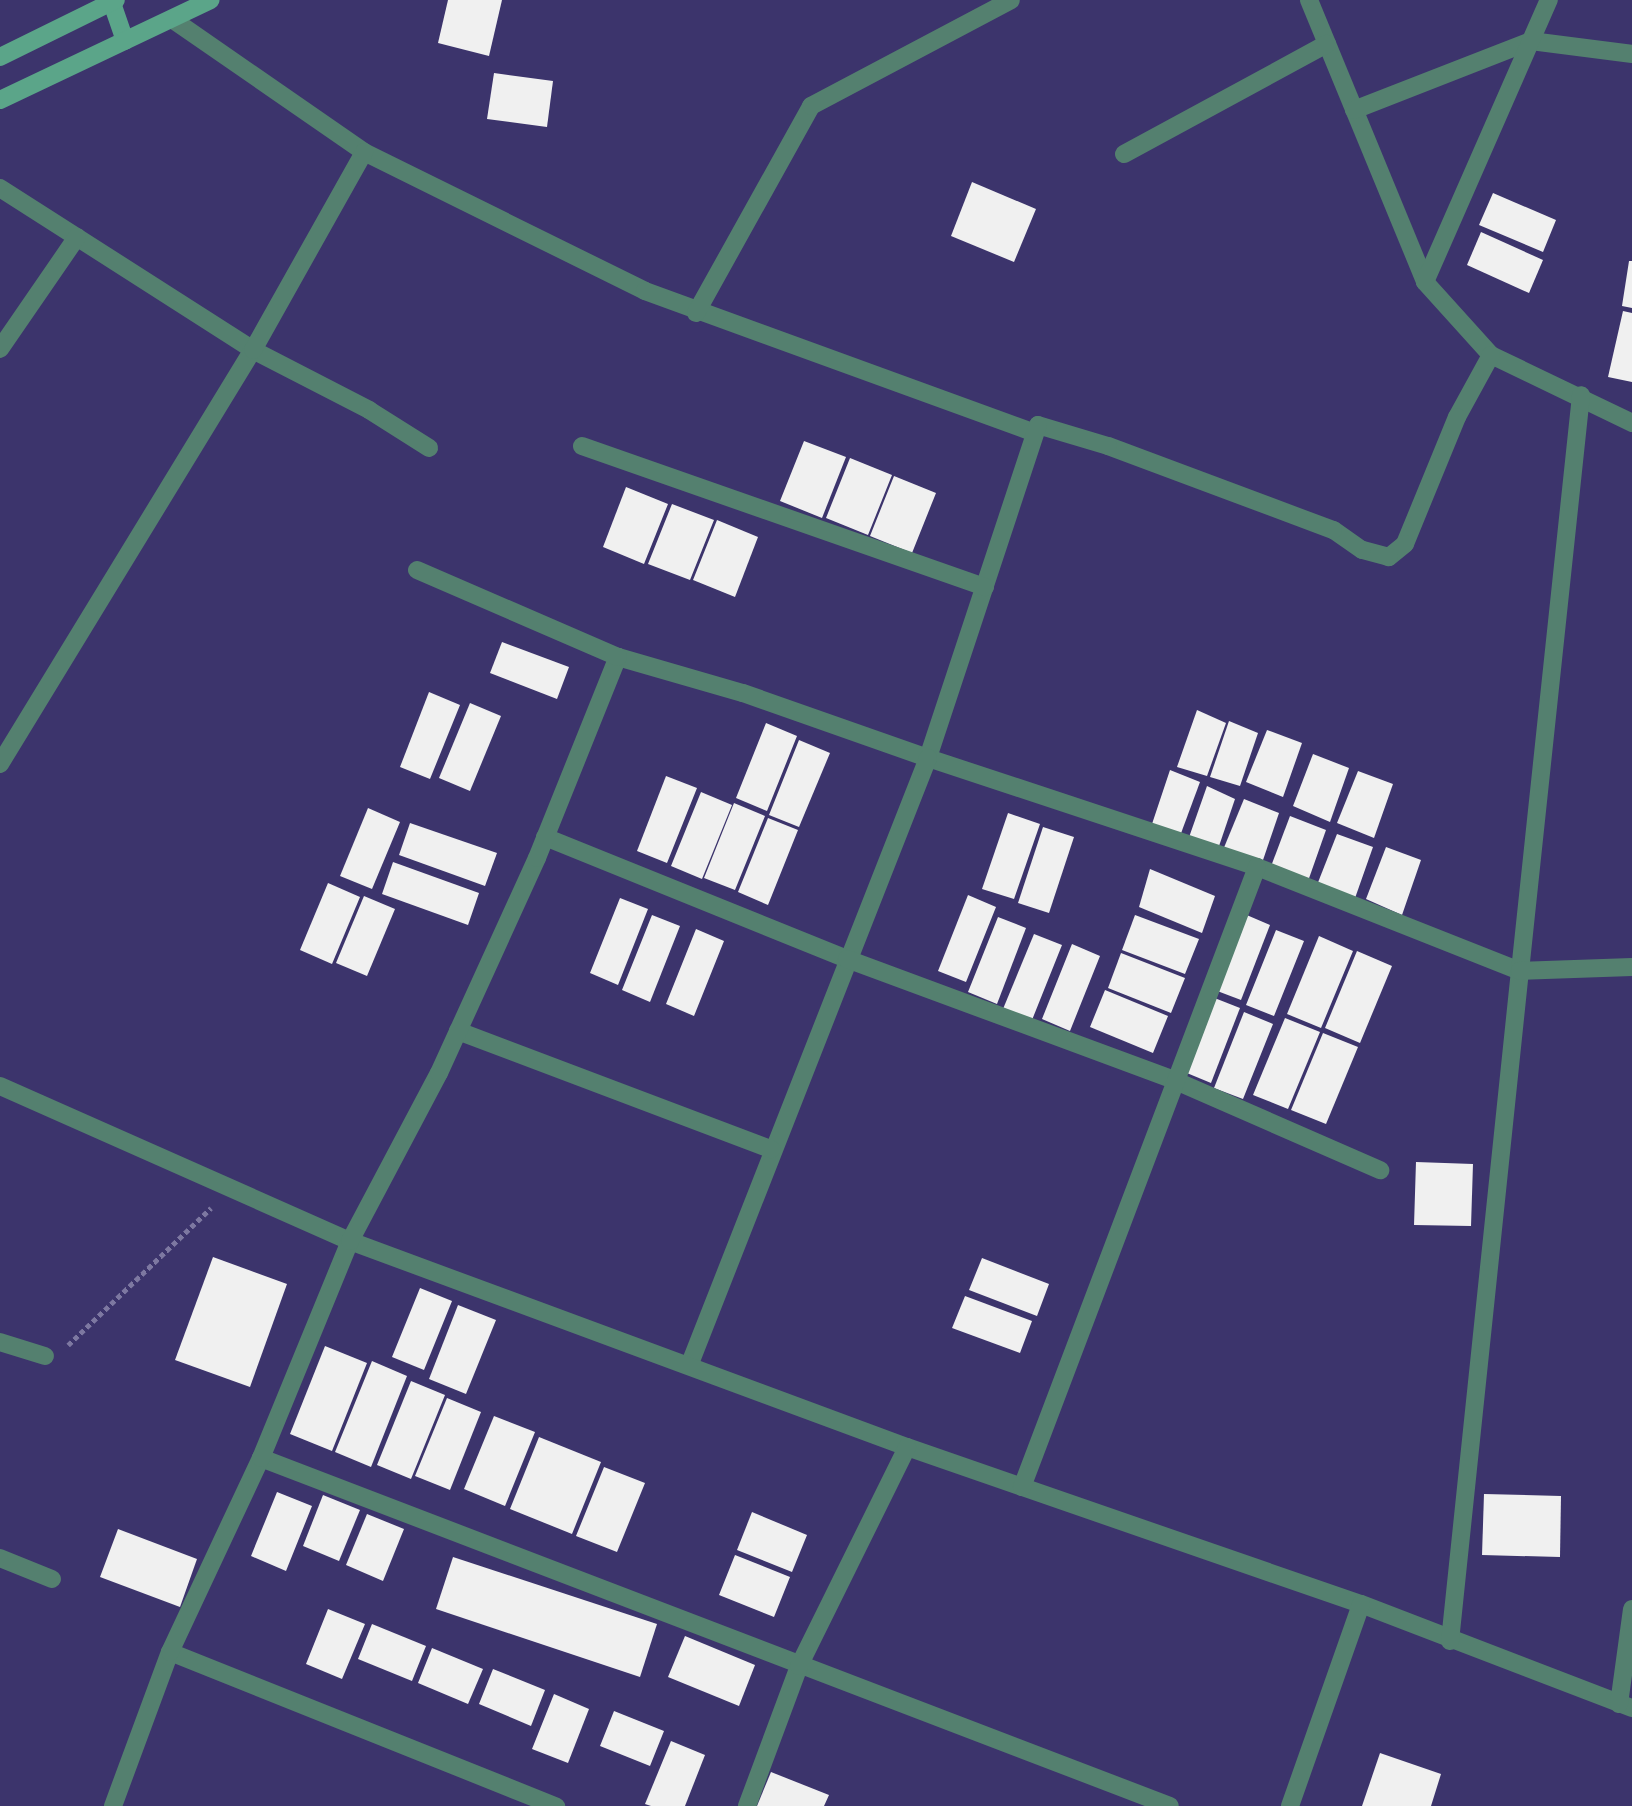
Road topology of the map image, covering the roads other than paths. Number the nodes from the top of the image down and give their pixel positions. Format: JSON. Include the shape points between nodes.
{"nodes":[{"id":1,"x":211,"y":0,"type":"edge"},
{"id":2,"x":1010,"y":0,"type":"edge"},
{"id":3,"x":1309,"y":0,"type":"edge"},
{"id":4,"x":1549,"y":0,"type":"edge"},
{"id":5,"x":112,"y":1,"type":"edge"},
{"id":6,"x":172,"y":19,"type":"junction"},
{"id":7,"x":125,"y":41,"type":"junction"},
{"id":8,"x":1531,"y":41,"type":"junction"},
{"id":9,"x":1327,"y":44,"type":"junction"},
{"id":10,"x":1632,"y":54,"type":"edge"},
{"id":11,"x":0,"y":57,"type":"edge"},
{"id":12,"x":0,"y":100,"type":"edge"},
{"id":13,"x":1354,"y":110,"type":"junction"},
{"id":14,"x":364,"y":152,"type":"junction"},
{"id":15,"x":1124,"y":154,"type":"dead end"},
{"id":16,"x":0,"y":188,"type":"edge"},
{"id":17,"x":77,"y":237,"type":"junction"},
{"id":18,"x":1425,"y":282,"type":"junction"},
{"id":19,"x":696,"y":313,"type":"junction"},
{"id":20,"x":0,"y":349,"type":"edge"},
{"id":21,"x":253,"y":350,"type":"junction"},
{"id":22,"x":1491,"y":355,"type":"junction"},
{"id":23,"x":1581,"y":395,"type":"junction"},
{"id":24,"x":1632,"y":423,"type":"edge"},
{"id":25,"x":1035,"y":433,"type":"junction"},
{"id":26,"x":582,"y":446,"type":"dead end"},
{"id":27,"x":429,"y":448,"type":"dead end"},
{"id":28,"x":417,"y":570,"type":"dead end"},
{"id":29,"x":985,"y":587,"type":"junction"},
{"id":30,"x":618,"y":657,"type":"junction"},
{"id":31,"x":928,"y":758,"type":"junction"},
{"id":32,"x":0,"y":764,"type":"edge"},
{"id":33,"x":545,"y":837,"type":"junction"},
{"id":34,"x":1257,"y":867,"type":"junction"},
{"id":35,"x":847,"y":959,"type":"junction"},
{"id":36,"x":1632,"y":967,"type":"edge"},
{"id":37,"x":1520,"y":971,"type":"junction"},
{"id":38,"x":458,"y":1031,"type":"junction"},
{"id":39,"x":1176,"y":1081,"type":"junction"},
{"id":40,"x":0,"y":1086,"type":"edge"},
{"id":41,"x":771,"y":1149,"type":"junction"},
{"id":42,"x":1380,"y":1170,"type":"dead end"},
{"id":43,"x":350,"y":1241,"type":"junction"},
{"id":44,"x":0,"y":1342,"type":"edge"},
{"id":45,"x":45,"y":1356,"type":"road end"},
{"id":46,"x":689,"y":1366,"type":"junction"},
{"id":47,"x":907,"y":1447,"type":"junction"},
{"id":48,"x":261,"y":1458,"type":"junction"},
{"id":49,"x":1022,"y":1487,"type":"junction"},
{"id":50,"x":0,"y":1558,"type":"edge"},
{"id":51,"x":51,"y":1578,"type":"dead end"},
{"id":52,"x":1361,"y":1604,"type":"junction"},
{"id":53,"x":1632,"y":1609,"type":"edge"},
{"id":54,"x":1450,"y":1641,"type":"junction"},
{"id":55,"x":170,"y":1651,"type":"junction"},
{"id":56,"x":799,"y":1666,"type":"junction"},
{"id":57,"x":1626,"y":1706,"type":"edge"},
{"id":58,"x":113,"y":1806,"type":"edge"},
{"id":59,"x":556,"y":1806,"type":"edge"},
{"id":60,"x":747,"y":1806,"type":"edge"},
{"id":61,"x":1170,"y":1806,"type":"edge"},
{"id":62,"x":1290,"y":1806,"type":"edge"}],
"edges":[{"from":1,"to":6,"type":"main road"},
{"from":2,"to":19,"type":"street","via":[[811,106]]},
{"from":3,"to":9,"type":"street"},
{"from":4,"to":8,"type":"street"},
{"from":5,"to":7,"type":"main road"},
{"from":5,"to":11,"type":"main road"},
{"from":6,"to":7,"type":"main road"},
{"from":6,"to":14,"type":"street"},
{"from":7,"to":12,"type":"main road"},
{"from":8,"to":10,"type":"street"},
{"from":8,"to":13,"type":"street"},
{"from":8,"to":18,"type":"street"},
{"from":9,"to":13,"type":"street"},
{"from":9,"to":15,"type":"street"},
{"from":13,"to":18,"type":"street"},
{"from":14,"to":19,"type":"street"},
{"from":14,"to":21,"type":"street"},
{"from":16,"to":17,"type":"street"},
{"from":17,"to":20,"type":"street"},
{"from":17,"to":21,"type":"street"},
{"from":18,"to":22,"type":"street"},
{"from":19,"to":25,"type":"street"},
{"from":21,"to":27,"type":"street","via":[[369,410]]},
{"from":21,"to":32,"type":"street"},
{"from":22,"to":23,"type":"street"},
{"from":22,"to":25,"type":"street","via":[[1457,417],[1405,544],[1389,556],[1362,550],[1333,530],[1108,446],[1038,425]]},
{"from":23,"to":24,"type":"street"},
{"from":23,"to":37,"type":"street"},
{"from":25,"to":29,"type":"street"},
{"from":26,"to":29,"type":"street"},
{"from":28,"to":30,"type":"street"},
{"from":29,"to":31,"type":"street"},
{"from":30,"to":31,"type":"street","via":[[743,693]]},
{"from":30,"to":33,"type":"street"},
{"from":31,"to":34,"type":"street"},
{"from":31,"to":35,"type":"street"},
{"from":33,"to":35,"type":"street"},
{"from":33,"to":38,"type":"street"},
{"from":34,"to":37,"type":"street"},
{"from":34,"to":39,"type":"street"},
{"from":35,"to":39,"type":"street"},
{"from":35,"to":41,"type":"street"},
{"from":36,"to":37,"type":"street"},
{"from":37,"to":54,"type":"street"},
{"from":38,"to":41,"type":"street"},
{"from":38,"to":43,"type":"street"},
{"from":39,"to":42,"type":"street"},
{"from":39,"to":49,"type":"street"},
{"from":40,"to":43,"type":"street"},
{"from":41,"to":46,"type":"street"},
{"from":43,"to":46,"type":"street"},
{"from":43,"to":48,"type":"street"},
{"from":44,"to":45,"type":"street"},
{"from":46,"to":47,"type":"street"},
{"from":47,"to":49,"type":"street"},
{"from":47,"to":56,"type":"street"},
{"from":48,"to":55,"type":"street"},
{"from":48,"to":56,"type":"street"},
{"from":49,"to":52,"type":"street"},
{"from":50,"to":51,"type":"street"},
{"from":52,"to":54,"type":"street"},
{"from":52,"to":62,"type":"street"},
{"from":53,"to":57,"type":"street"},
{"from":54,"to":57,"type":"street"},
{"from":55,"to":58,"type":"street"},
{"from":55,"to":59,"type":"street"},
{"from":56,"to":60,"type":"street"},
{"from":56,"to":61,"type":"street"}]}
